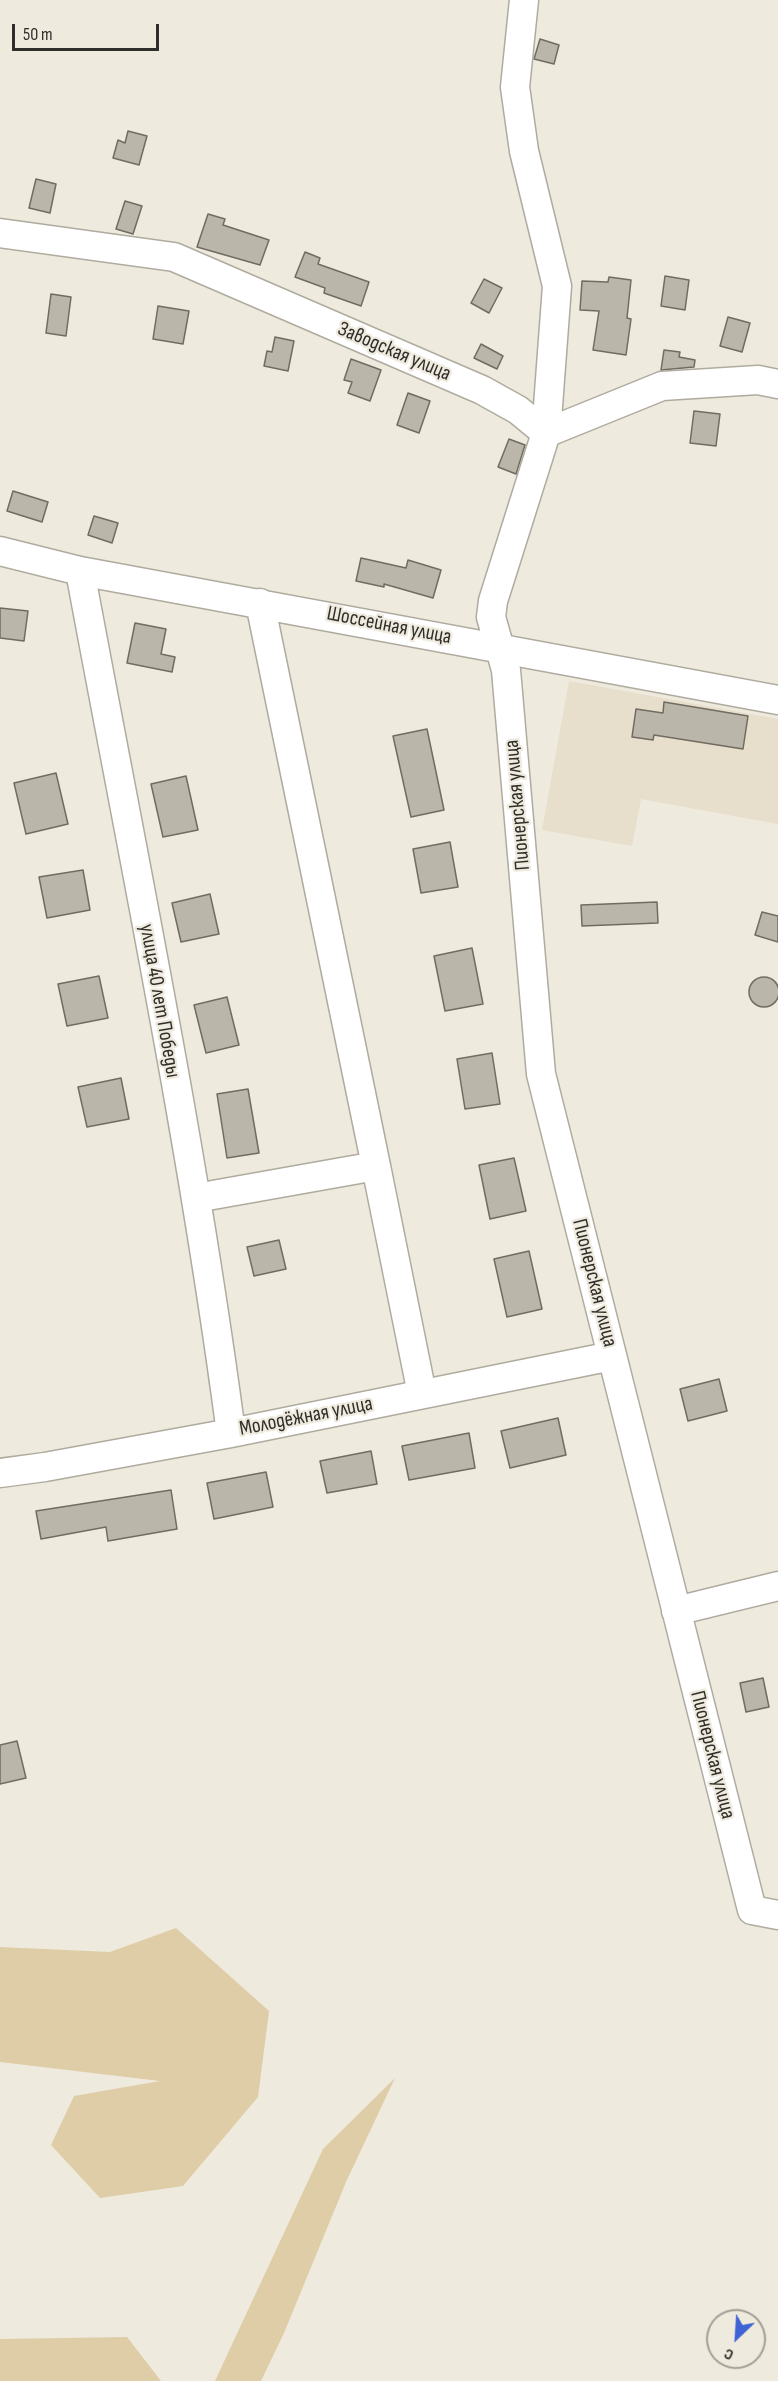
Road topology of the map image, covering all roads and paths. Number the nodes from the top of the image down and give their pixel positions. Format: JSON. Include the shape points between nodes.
{"nodes":[{"id":1,"x":524,"y":0,"type":"edge"},
{"id":2,"x":0,"y":233,"type":"edge"},
{"id":3,"x":778,"y":384,"type":"edge"},
{"id":4,"x":546,"y":433,"type":"junction"},
{"id":5,"x":0,"y":551,"type":"edge"},
{"id":6,"x":80,"y":571,"type":"junction"},
{"id":7,"x":260,"y":603,"type":"junction"},
{"id":8,"x":498,"y":647,"type":"junction"},
{"id":9,"x":778,"y":700,"type":"edge"},
{"id":10,"x":376,"y":1166,"type":"junction"},
{"id":11,"x":196,"y":1198,"type":"junction"},
{"id":12,"x":612,"y":1356,"type":"junction"},
{"id":13,"x":422,"y":1394,"type":"junction"},
{"id":14,"x":231,"y":1433,"type":"junction"},
{"id":15,"x":0,"y":1473,"type":"edge"},
{"id":16,"x":778,"y":1586,"type":"edge"},
{"id":17,"x":676,"y":1611,"type":"junction"},
{"id":18,"x":765,"y":1912,"type":"edge"}],
"edges":[{"from":1,"to":4,"type":"street","name":"Пионерская улица","via":[[515,87],[524,151],[557,286]]},
{"from":2,"to":4,"type":"street","name":"Заводская улица","via":[[174,257],[482,390],[518,410]]},
{"from":3,"to":4,"type":"street","via":[[758,380],[662,386]]},
{"from":4,"to":8,"type":"street","name":"Пионерская улица","via":[[493,601],[491,617]]},
{"from":5,"to":6,"type":"street","name":"Шоссейная улица"},
{"from":6,"to":7,"type":"street","name":"Шоссейная улица"},
{"from":6,"to":11,"type":"street","name":"улица 40 лет Победы"},
{"from":7,"to":8,"type":"street","name":"Шоссейная улица"},
{"from":7,"to":10,"type":"street"},
{"from":8,"to":9,"type":"street","name":"Шоссейная улица"},
{"from":8,"to":12,"type":"street","name":"Пионерская улица","via":[[506,669],[541,1074]]},
{"from":10,"to":11,"type":"street"},
{"from":10,"to":13,"type":"street"},
{"from":11,"to":14,"type":"street","name":"улица 40 лет Победы"},
{"from":12,"to":13,"type":"street","name":"Молодёжная улица"},
{"from":12,"to":17,"type":"street","name":"Пионерская улица"},
{"from":13,"to":14,"type":"street","name":"Молодёжная улица"},
{"from":14,"to":15,"type":"street","name":"Молодёжная улица"},
{"from":16,"to":17,"type":"street"},
{"from":17,"to":18,"type":"street","name":"Пионерская улица"}]}
